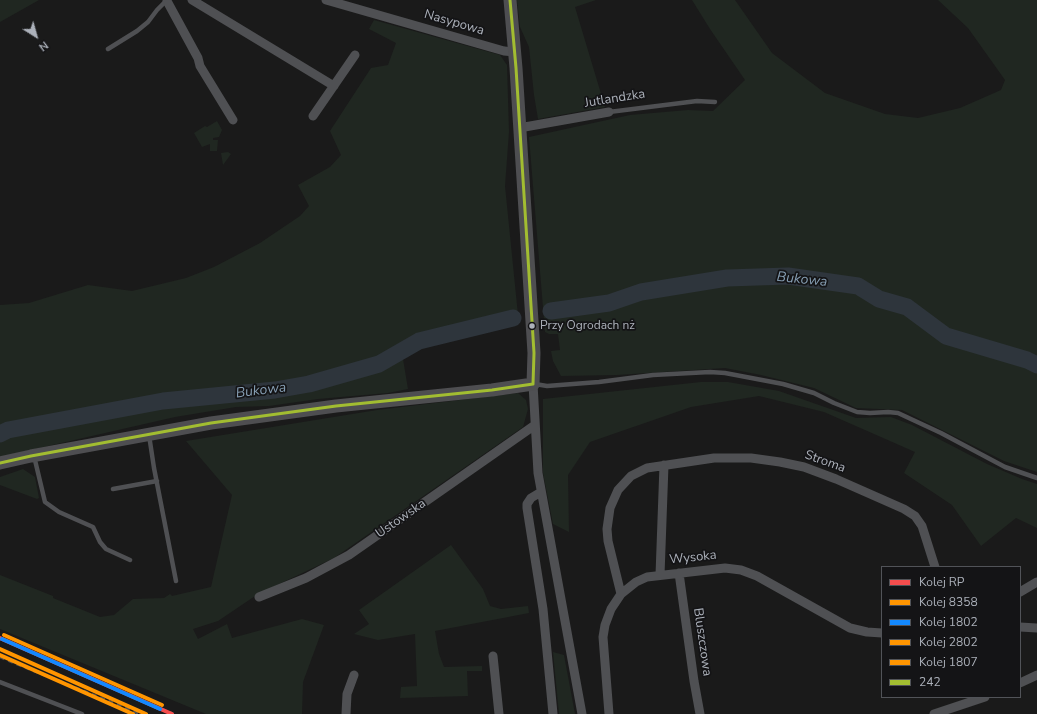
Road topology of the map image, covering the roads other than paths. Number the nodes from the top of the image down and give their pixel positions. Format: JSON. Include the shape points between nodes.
{"nodes":[{"id":1,"x":167,"y":0,"type":"edge"},
{"id":2,"x":192,"y":0,"type":"edge"},
{"id":3,"x":326,"y":0,"type":"edge"},
{"id":4,"x":341,"y":2,"type":"edge"},
{"id":5,"x":511,"y":2,"type":"edge"},
{"id":6,"x":108,"y":49,"type":"dead end"},
{"id":7,"x":515,"y":52,"type":"junction"},
{"id":8,"x":355,"y":55,"type":"dead end"},
{"id":9,"x":334,"y":86,"type":"junction"},
{"id":10,"x":715,"y":102,"type":"dead end"},
{"id":11,"x":609,"y":112,"type":"joint"},
{"id":12,"x":313,"y":116,"type":"dead end"},
{"id":13,"x":233,"y":120,"type":"dead end"},
{"id":14,"x":519,"y":128,"type":"junction"},
{"id":15,"x":533,"y":384,"type":"junction"},
{"id":16,"x":535,"y":425,"type":"junction"},
{"id":17,"x":149,"y":434,"type":"junction"},
{"id":18,"x":33,"y":455,"type":"junction"},
{"id":19,"x":0,"y":463,"type":"edge"},
{"id":20,"x":664,"y":464,"type":"junction"},
{"id":21,"x":1037,"y":478,"type":"edge"},
{"id":22,"x":157,"y":481,"type":"junction"},
{"id":23,"x":113,"y":489,"type":"dead end"},
{"id":24,"x":542,"y":492,"type":"junction"},
{"id":25,"x":130,"y":560,"type":"dead end"},
{"id":26,"x":935,"y":566,"type":"edge"},
{"id":27,"x":679,"y":573,"type":"junction"},
{"id":28,"x":660,"y":575,"type":"junction"},
{"id":29,"x":176,"y":581,"type":"dead end"},
{"id":30,"x":1037,"y":582,"type":"edge"},
{"id":31,"x":1021,"y":591,"type":"edge"},
{"id":32,"x":621,"y":594,"type":"junction"},
{"id":33,"x":259,"y":597,"type":"dead end"},
{"id":34,"x":1021,"y":627,"type":"edge"},
{"id":35,"x":1037,"y":628,"type":"edge"},
{"id":36,"x":881,"y":633,"type":"edge"},
{"id":37,"x":493,"y":656,"type":"dead end"},
{"id":38,"x":354,"y":675,"type":"dead end"},
{"id":39,"x":1037,"y":675,"type":"edge"},
{"id":40,"x":0,"y":682,"type":"edge"},
{"id":41,"x":1021,"y":683,"type":"edge"},
{"id":42,"x":983,"y":698,"type":"edge"},
{"id":43,"x":950,"y":712,"type":"edge"},
{"id":44,"x":82,"y":714,"type":"edge"},
{"id":45,"x":346,"y":714,"type":"edge"},
{"id":46,"x":499,"y":714,"type":"edge"},
{"id":47,"x":553,"y":714,"type":"edge"},
{"id":48,"x":582,"y":714,"type":"edge"},
{"id":49,"x":609,"y":714,"type":"edge"},
{"id":50,"x":700,"y":714,"type":"edge"},
{"id":51,"x":934,"y":714,"type":"edge"}],
"edges":[{"from":1,"to":6,"type":"lane","via":[[148,22]]},
{"from":1,"to":13,"type":"street","via":[[200,66]]},
{"from":2,"to":9,"type":"street"},
{"from":3,"to":4,"type":"street","name":"Nasypowa"},
{"from":4,"to":7,"type":"street","name":"Nasypowa","via":[[504,51]]},
{"from":5,"to":7,"type":"street"},
{"from":7,"to":14,"type":"street"},
{"from":8,"to":9,"type":"street"},
{"from":9,"to":12,"type":"street"},
{"from":10,"to":11,"type":"lane","name":"Jutlandzka","via":[[697,101]]},
{"from":11,"to":14,"type":"street","name":"Jutlandzka"},
{"from":14,"to":15,"type":"street","via":[[534,358]]},
{"from":15,"to":16,"type":"street"},
{"from":15,"to":17,"type":"street","via":[[260,415]]},
{"from":15,"to":21,"type":"lane","via":[[555,385],[710,372],[784,384],[814,393],[857,412],[898,413],[1005,467]]},
{"from":16,"to":24,"type":"street","via":[[537,466]]},
{"from":16,"to":33,"type":"street","name":"Ustowska","via":[[349,555],[306,578]]},
{"from":17,"to":18,"type":"street"},
{"from":17,"to":22,"type":"lane"},
{"from":18,"to":19,"type":"street"},
{"from":18,"to":25,"type":"lane","via":[[46,502],[59,512],[93,527],[106,549]]},
{"from":20,"to":26,"type":"street","name":"Stroma","via":[[736,457],[780,462],[815,471],[887,501],[915,516],[922,526]]},
{"from":20,"to":28,"type":"street"},
{"from":20,"to":32,"type":"street","name":"Stroma","via":[[647,468],[631,476],[618,490],[608,514],[608,541]]},
{"from":22,"to":23,"type":"lane"},
{"from":22,"to":29,"type":"lane"},
{"from":24,"to":47,"type":"street","via":[[531,498],[527,508],[543,609]]},
{"from":24,"to":48,"type":"street"},
{"from":27,"to":28,"type":"street","name":"Wysoka"},
{"from":27,"to":36,"type":"street","name":"Wysoka","via":[[725,568],[747,571],[850,628]]},
{"from":27,"to":50,"type":"street","name":"Bluszczowa"},
{"from":28,"to":32,"type":"street","name":"Wysoka","via":[[636,582]]},
{"from":30,"to":31,"type":"street"},
{"from":32,"to":49,"type":"street","name":"Wysoka","via":[[611,609],[604,631]]},
{"from":34,"to":35,"type":"street"},
{"from":37,"to":46,"type":"street"},
{"from":38,"to":45,"type":"street","via":[[347,694]]},
{"from":39,"to":41,"type":"street"},
{"from":40,"to":44,"type":"lane"},
{"from":42,"to":43,"type":"street"},
{"from":43,"to":51,"type":"street"}]}
